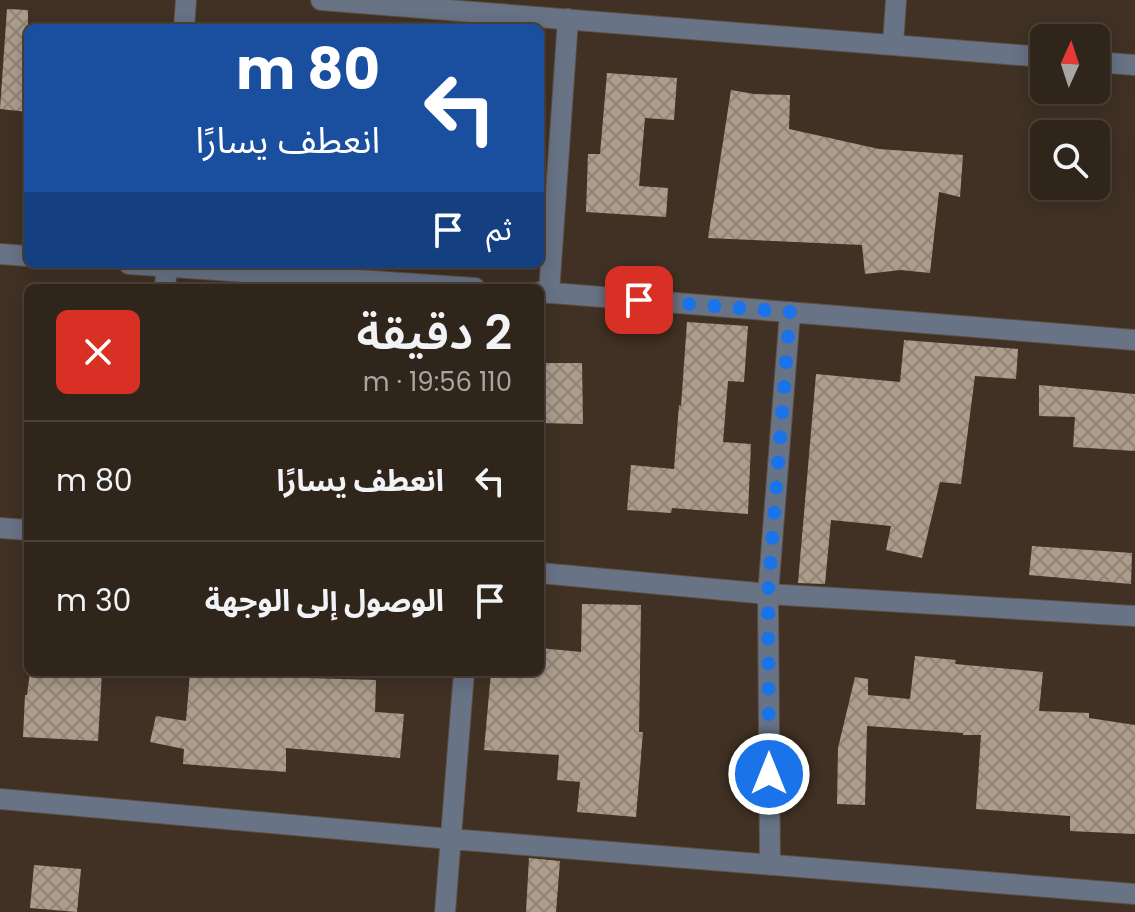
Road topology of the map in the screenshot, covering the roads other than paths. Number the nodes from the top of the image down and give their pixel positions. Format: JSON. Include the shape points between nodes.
{"nodes":[{"id":1,"x":186,"y":0,"type":"edge"},
{"id":2,"x":321,"y":0,"type":"edge"},
{"id":3,"x":896,"y":0,"type":"edge"},
{"id":4,"x":568,"y":19,"type":"junction"},
{"id":5,"x":184,"y":24,"type":"edge"},
{"id":6,"x":893,"y":44,"type":"junction"},
{"id":7,"x":1030,"y":56,"type":"edge"},
{"id":8,"x":1110,"y":63,"type":"edge"},
{"id":9,"x":1135,"y":65,"type":"edge"},
{"id":10,"x":0,"y":254,"type":"edge"},
{"id":11,"x":24,"y":256,"type":"edge"},
{"id":12,"x":195,"y":268,"type":"edge"},
{"id":13,"x":419,"y":284,"type":"edge"},
{"id":14,"x":544,"y":293,"type":"edge"},
{"id":15,"x":790,"y":312,"type":"junction"},
{"id":16,"x":1135,"y":340,"type":"edge"},
{"id":17,"x":0,"y":528,"type":"edge"},
{"id":18,"x":24,"y":530,"type":"edge"},
{"id":19,"x":544,"y":573,"type":"edge"},
{"id":20,"x":768,"y":594,"type":"junction"},
{"id":21,"x":1135,"y":616,"type":"edge"},
{"id":22,"x":464,"y":676,"type":"edge"},
{"id":23,"x":0,"y":799,"type":"edge"},
{"id":24,"x":450,"y":839,"type":"junction"},
{"id":25,"x":770,"y":865,"type":"junction"},
{"id":26,"x":1135,"y":894,"type":"edge"},
{"id":27,"x":445,"y":912,"type":"edge"}],
"edges":[{"from":1,"to":5,"type":"street"},
{"from":2,"to":4,"type":"street"},
{"from":3,"to":6,"type":"street"},
{"from":4,"to":6,"type":"street"},
{"from":4,"to":14,"type":"street"},
{"from":6,"to":7,"type":"street"},
{"from":8,"to":9,"type":"street"},
{"from":10,"to":11,"type":"street"},
{"from":12,"to":13,"type":"street"},
{"from":14,"to":15,"type":"street"},
{"from":15,"to":16,"type":"street"},
{"from":15,"to":20,"type":"street"},
{"from":17,"to":18,"type":"street"},
{"from":19,"to":20,"type":"street"},
{"from":20,"to":21,"type":"street"},
{"from":20,"to":25,"type":"street"},
{"from":22,"to":24,"type":"street"},
{"from":23,"to":24,"type":"street"},
{"from":24,"to":25,"type":"street"},
{"from":24,"to":27,"type":"street"},
{"from":25,"to":26,"type":"street"}]}
